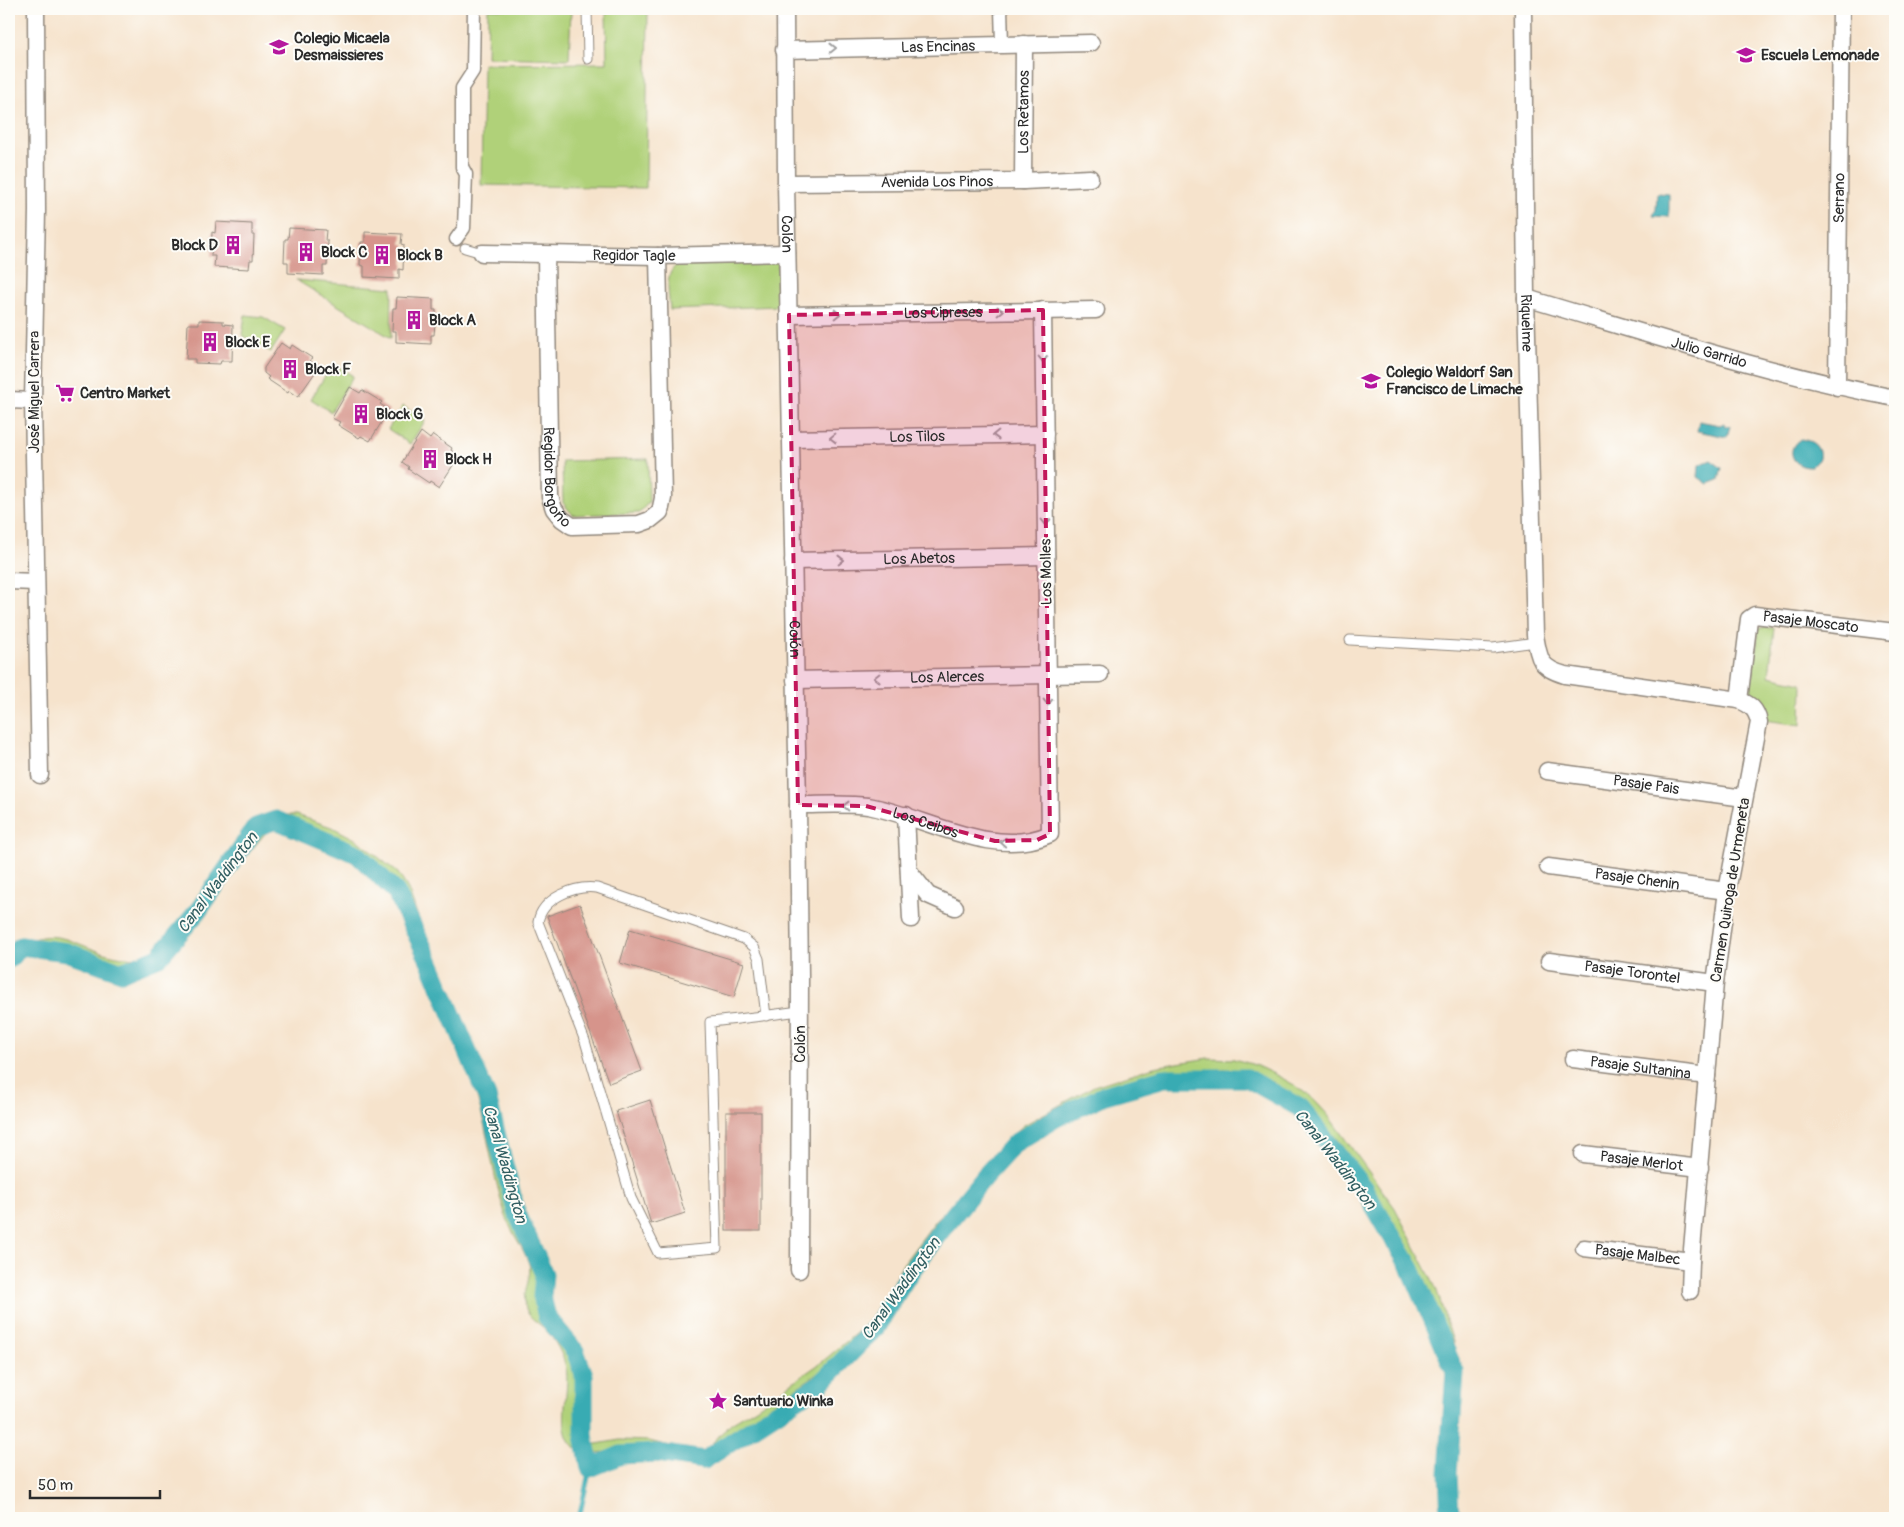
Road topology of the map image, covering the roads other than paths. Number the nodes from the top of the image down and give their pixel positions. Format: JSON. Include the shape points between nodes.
{"nodes":[{"id":1,"x":36,"y":9,"type":"edge"},
{"id":2,"x":474,"y":9,"type":"edge"},
{"id":3,"x":588,"y":9,"type":"edge"},
{"id":4,"x":784,"y":9,"type":"edge"},
{"id":5,"x":1001,"y":9,"type":"edge"},
{"id":6,"x":1523,"y":9,"type":"edge"},
{"id":7,"x":1841,"y":9,"type":"edge"},
{"id":8,"x":1090,"y":43,"type":"dead end"},
{"id":9,"x":1002,"y":44,"type":"junction"},
{"id":10,"x":1024,"y":44,"type":"junction"},
{"id":11,"x":784,"y":50,"type":"junction"},
{"id":12,"x":588,"y":59,"type":"dead end"},
{"id":13,"x":1090,"y":178,"type":"dead end"},
{"id":14,"x":1023,"y":181,"type":"junction"},
{"id":15,"x":786,"y":183,"type":"junction"},
{"id":16,"x":461,"y":244,"type":"joint"},
{"id":17,"x":482,"y":253,"type":"joint"},
{"id":18,"x":788,"y":253,"type":"junction"},
{"id":19,"x":546,"y":254,"type":"junction"},
{"id":20,"x":658,"y":256,"type":"junction"},
{"id":21,"x":1526,"y":298,"type":"junction"},
{"id":22,"x":1042,"y":310,"type":"junction"},
{"id":23,"x":1096,"y":310,"type":"dead end"},
{"id":24,"x":789,"y":315,"type":"junction"},
{"id":25,"x":1837,"y":387,"type":"junction"},
{"id":26,"x":1895,"y":398,"type":"edge"},
{"id":27,"x":9,"y":400,"type":"edge"},
{"id":28,"x":33,"y":401,"type":"junction"},
{"id":29,"x":1045,"y":434,"type":"junction"},
{"id":30,"x":791,"y":439,"type":"junction"},
{"id":31,"x":1046,"y":556,"type":"junction"},
{"id":32,"x":792,"y":561,"type":"junction"},
{"id":33,"x":9,"y":582,"type":"edge"},
{"id":34,"x":35,"y":582,"type":"junction"},
{"id":35,"x":1895,"y":632,"type":"edge"},
{"id":36,"x":1350,"y":640,"type":"dead end"},
{"id":37,"x":1536,"y":642,"type":"junction"},
{"id":38,"x":1100,"y":674,"type":"dead end"},
{"id":39,"x":1048,"y":675,"type":"junction"},
{"id":40,"x":795,"y":680,"type":"junction"},
{"id":41,"x":1739,"y":700,"type":"junction"},
{"id":42,"x":1547,"y":771,"type":"dead end"},
{"id":43,"x":40,"y":775,"type":"dead end"},
{"id":44,"x":1744,"y":798,"type":"junction"},
{"id":45,"x":798,"y":805,"type":"junction"},
{"id":46,"x":906,"y":815,"type":"junction"},
{"id":47,"x":1050,"y":834,"type":"joint"},
{"id":48,"x":1548,"y":867,"type":"dead end"},
{"id":49,"x":909,"y":871,"type":"junction"},
{"id":50,"x":1727,"y":891,"type":"junction"},
{"id":51,"x":955,"y":907,"type":"dead end"},
{"id":52,"x":911,"y":919,"type":"dead end"},
{"id":53,"x":1549,"y":961,"type":"dead end"},
{"id":54,"x":1715,"y":983,"type":"junction"},
{"id":55,"x":800,"y":1011,"type":"junction"},
{"id":56,"x":766,"y":1016,"type":"junction"},
{"id":57,"x":1573,"y":1059,"type":"dead end"},
{"id":58,"x":1707,"y":1076,"type":"junction"},
{"id":59,"x":1583,"y":1154,"type":"dead end"},
{"id":60,"x":1700,"y":1168,"type":"junction"},
{"id":61,"x":1584,"y":1248,"type":"dead end"},
{"id":62,"x":1691,"y":1262,"type":"junction"},
{"id":63,"x":799,"y":1270,"type":"dead end"},
{"id":64,"x":1690,"y":1291,"type":"dead end"}],
"edges":[{"from":1,"to":28,"type":"street","name":"José Miguel Carrera","via":[[37,211]]},
{"from":2,"to":16,"type":"street","via":[[473,71],[462,88],[462,167],[466,174]]},
{"from":3,"to":12,"type":"lane"},
{"from":4,"to":11,"type":"street","name":"Colón"},
{"from":5,"to":9,"type":"street"},
{"from":6,"to":21,"type":"street","name":"Riquelme"},
{"from":7,"to":25,"type":"street","name":"Serrano"},
{"from":8,"to":10,"type":"street","name":"Las Encinas"},
{"from":9,"to":10,"type":"street","name":"Las Encinas"},
{"from":11,"to":9,"type":"street","name":"Las Encinas","one_way":true},
{"from":10,"to":14,"type":"street","name":"Los Retamos"},
{"from":11,"to":15,"type":"street","name":"Colón"},
{"from":13,"to":14,"type":"street","name":"Avenida Los Pinos"},
{"from":14,"to":15,"type":"street","name":"Avenida Los Pinos"},
{"from":15,"to":18,"type":"street","name":"Colón"},
{"from":16,"to":17,"type":"lane"},
{"from":17,"to":19,"type":"street","name":"Regidor Tagle"},
{"from":18,"to":20,"type":"street","name":"Regidor Tagle"},
{"from":18,"to":24,"type":"street","name":"Colón"},
{"from":19,"to":20,"type":"street","name":"Regidor Tagle"},
{"from":19,"to":20,"type":"street","name":"Regidor Borgoño","via":[[550,497],[554,510],[572,526],[639,524],[660,512],[663,498]]},
{"from":21,"to":25,"type":"street","name":"Julio Garrido"},
{"from":21,"to":37,"type":"street","name":"Riquelme"},
{"from":22,"to":23,"type":"street","name":"Los Cipreses"},
{"from":24,"to":22,"type":"street","name":"Los Cipreses","one_way":true},
{"from":22,"to":29,"type":"street","name":"Los Molles","one_way":true},
{"from":24,"to":30,"type":"street","name":"Colón"},
{"from":25,"to":26,"type":"street","name":"Julio Garrido"},
{"from":27,"to":28,"type":"street"},
{"from":28,"to":34,"type":"street","name":"José Miguel Carrera"},
{"from":29,"to":30,"type":"street","name":"Los Tilos","one_way":true},
{"from":29,"to":31,"type":"street","name":"Los Molles","one_way":true},
{"from":30,"to":32,"type":"street","name":"Colón"},
{"from":32,"to":31,"type":"street","name":"Los Abetos","one_way":true},
{"from":31,"to":39,"type":"street","name":"Los Molles"},
{"from":32,"to":40,"type":"street","name":"Colón"},
{"from":33,"to":34,"type":"street"},
{"from":34,"to":43,"type":"street","name":"José Miguel Carrera"},
{"from":35,"to":41,"type":"street","name":"Pasaje Moscato","via":[[1754,615],[1749,619]]},
{"from":36,"to":37,"type":"lane","via":[[1493,648]]},
{"from":37,"to":41,"type":"street","name":"Riquelme","via":[[1543,665],[1552,672]]},
{"from":38,"to":39,"type":"street","name":"Los Alerces"},
{"from":39,"to":40,"type":"street","name":"Los Alerces","one_way":true},
{"from":39,"to":47,"type":"street","name":"Los Molles","one_way":true},
{"from":40,"to":45,"type":"street","name":"Colón"},
{"from":41,"to":44,"type":"street","name":"Carmen Quiroga de Urmeneta","via":[[1750,705],[1759,722]]},
{"from":42,"to":44,"type":"street","name":"Pasaje Pais"},
{"from":44,"to":50,"type":"street","name":"Carmen Quiroga de Urmeneta"},
{"from":46,"to":45,"type":"street","name":"Los Ceibos","one_way":true,"via":[[866,806]]},
{"from":45,"to":55,"type":"street","name":"Colón"},
{"from":47,"to":46,"type":"street","name":"Los Ceibos","one_way":true,"via":[[1016,843],[996,841],[962,834]]},
{"from":46,"to":49,"type":"street"},
{"from":48,"to":50,"type":"street","name":"Pasaje Chenin"},
{"from":49,"to":51,"type":"street","via":[[928,895]]},
{"from":49,"to":52,"type":"street"},
{"from":50,"to":54,"type":"street","name":"Carmen Quiroga de Urmeneta"},
{"from":53,"to":54,"type":"street","name":"Pasaje Torontel"},
{"from":54,"to":58,"type":"street","name":"Carmen Quiroga de Urmeneta"},
{"from":55,"to":56,"type":"lane"},
{"from":55,"to":63,"type":"street","name":"Colón"},
{"from":56,"to":56,"type":"lane","via":[[757,952],[750,942],[591,887],[578,888],[542,909],[538,922],[586,1041],[631,1198],[658,1253],[717,1248],[710,1022]]},
{"from":57,"to":58,"type":"street","name":"Pasaje Sultanina"},
{"from":58,"to":60,"type":"street","name":"Carmen Quiroga de Urmeneta"},
{"from":59,"to":60,"type":"street","name":"Pasaje Merlot"},
{"from":60,"to":62,"type":"street","name":"Carmen Quiroga de Urmeneta"},
{"from":61,"to":62,"type":"street","name":"Pasaje Malbec"},
{"from":62,"to":64,"type":"street","name":"Carmen Quiroga de Urmeneta"}]}
